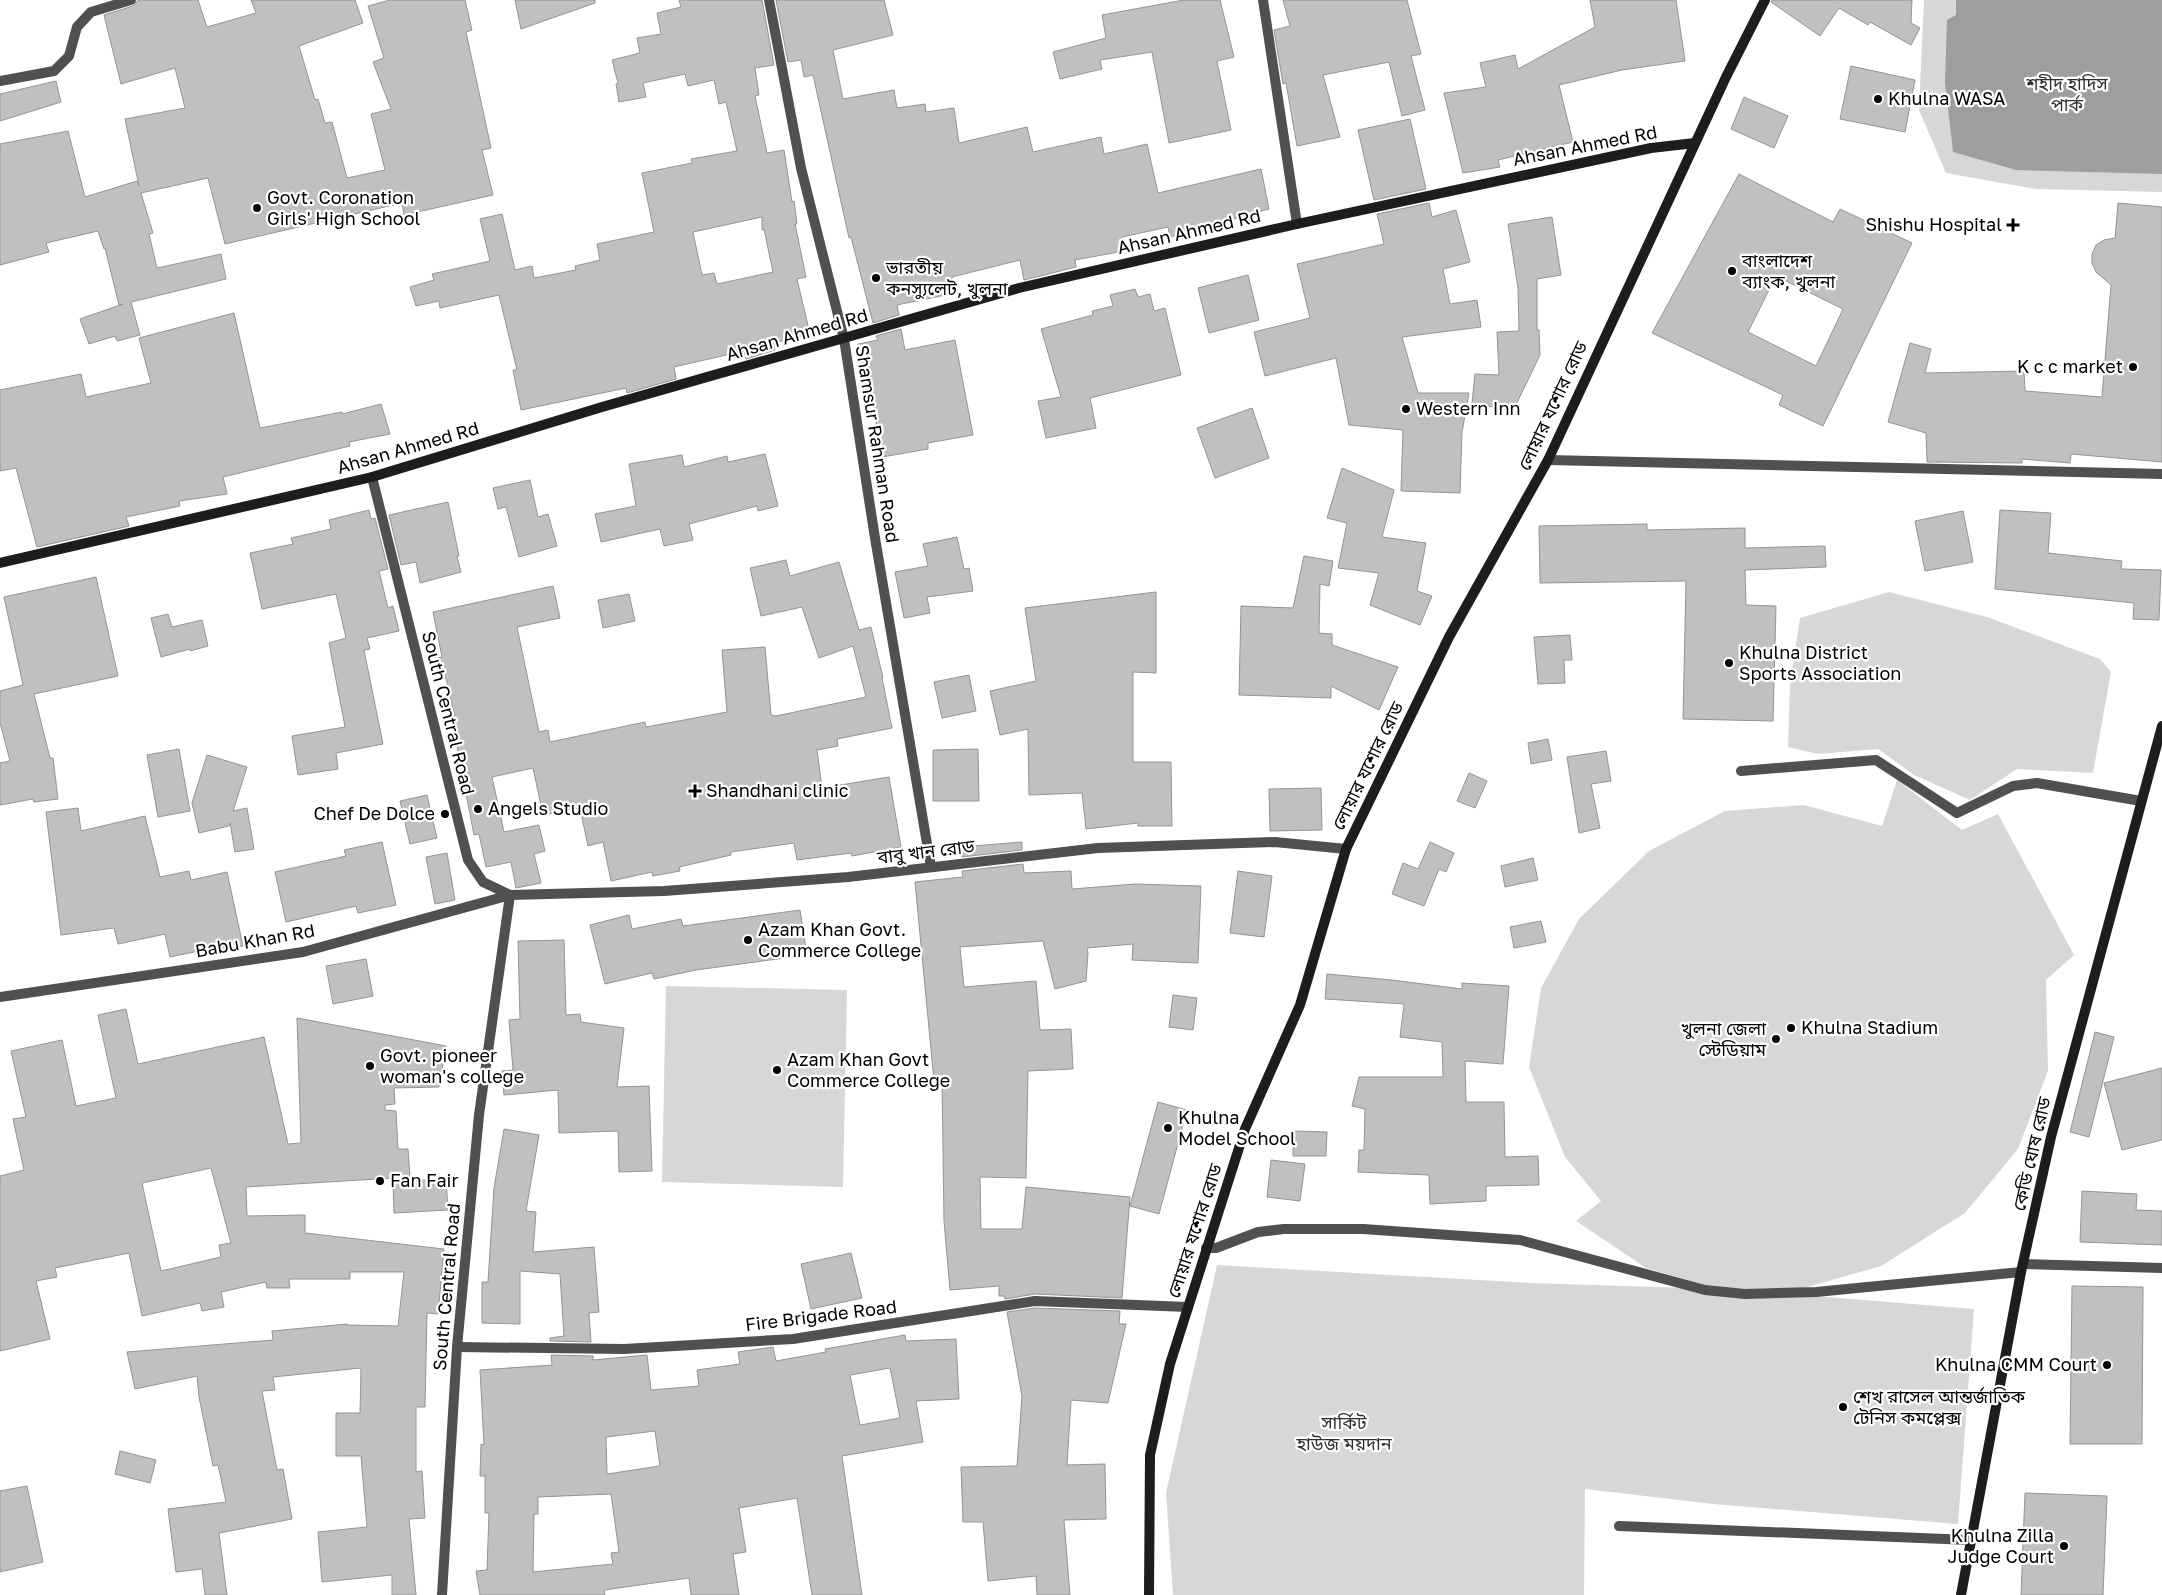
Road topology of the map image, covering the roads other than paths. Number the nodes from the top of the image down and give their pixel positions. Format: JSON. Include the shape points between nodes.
{"nodes":[{"id":1,"x":131,"y":0,"type":"edge"},
{"id":2,"x":769,"y":0,"type":"edge"},
{"id":3,"x":1263,"y":0,"type":"edge"},
{"id":4,"x":1765,"y":0,"type":"edge"},
{"id":5,"x":0,"y":81,"type":"edge"},
{"id":6,"x":1696,"y":143,"type":"junction"},
{"id":7,"x":1297,"y":224,"type":"junction"},
{"id":8,"x":844,"y":339,"type":"junction"},
{"id":9,"x":1548,"y":460,"type":"junction"},
{"id":10,"x":2162,"y":474,"type":"edge"},
{"id":11,"x":372,"y":477,"type":"junction"},
{"id":12,"x":0,"y":563,"type":"edge"},
{"id":13,"x":2162,"y":726,"type":"edge"},
{"id":14,"x":1741,"y":771,"type":"dead end"},
{"id":15,"x":2141,"y":801,"type":"junction"},
{"id":16,"x":1346,"y":849,"type":"junction"},
{"id":17,"x":931,"y":867,"type":"junction"},
{"id":18,"x":510,"y":895,"type":"junction"},
{"id":19,"x":0,"y":997,"type":"edge"},
{"id":20,"x":1206,"y":1248,"type":"junction"},
{"id":21,"x":2022,"y":1268,"type":"junction"},
{"id":22,"x":2162,"y":1268,"type":"edge"},
{"id":23,"x":1188,"y":1307,"type":"junction"},
{"id":24,"x":457,"y":1347,"type":"junction"},
{"id":25,"x":1619,"y":1526,"type":"dead end"},
{"id":26,"x":1970,"y":1540,"type":"junction"},
{"id":27,"x":442,"y":1595,"type":"edge"},
{"id":28,"x":1149,"y":1595,"type":"edge"},
{"id":29,"x":1960,"y":1595,"type":"edge"}],
"edges":[{"from":1,"to":5,"type":"street","via":[[91,12],[77,27],[69,56],[54,71]]},
{"from":2,"to":8,"type":"street","name":"Shamsur Rahman Road","via":[[801,168]]},
{"from":3,"to":7,"type":"street"},
{"from":4,"to":6,"type":"main road","name":"লোয়ার যশোর রোড"},
{"from":6,"to":7,"type":"main road","name":"Ahsan Ahmed Rd","via":[[1651,148]]},
{"from":6,"to":9,"type":"main road","name":"লোয়ার যশোর রোড"},
{"from":7,"to":8,"type":"main road","name":"Ahsan Ahmed Rd","via":[[1019,288]]},
{"from":8,"to":11,"type":"main road","name":"Ahsan Ahmed Rd","via":[[602,407]]},
{"from":8,"to":17,"type":"street","name":"Shamsur Rahman Road"},
{"from":9,"to":10,"type":"street"},
{"from":9,"to":16,"type":"main road","name":"লোয়ার যশোর রোড","via":[[1449,637]]},
{"from":11,"to":12,"type":"main road","name":"Ahsan Ahmed Rd"},
{"from":11,"to":18,"type":"street","name":"South Central Road","via":[[468,860],[483,882]]},
{"from":13,"to":15,"type":"main road","name":"কেডি ঘোষ রোড"},
{"from":14,"to":15,"type":"street","via":[[1876,760],[1957,813],[2013,786],[2038,783]]},
{"from":15,"to":21,"type":"main road","name":"কেডি ঘোষ রোড","via":[[2051,1137]]},
{"from":16,"to":17,"type":"street","name":"বাবু খান রোড","via":[[1275,842],[1098,848]]},
{"from":16,"to":20,"type":"main road","name":"লোয়ার যশোর রোড","via":[[1300,1005],[1245,1130]]},
{"from":17,"to":18,"type":"street","name":"বাবু খান রোড","via":[[848,877],[664,891]]},
{"from":18,"to":19,"type":"street","name":"Babu Khan Rd","via":[[303,952]]},
{"from":18,"to":24,"type":"street","name":"South Central Road","via":[[479,1115]]},
{"from":20,"to":21,"type":"street","via":[[1216,1248],[1258,1232],[1284,1229],[1363,1230],[1520,1240],[1705,1290],[1745,1294],[1816,1292]]},
{"from":20,"to":23,"type":"main road","name":"লোয়ার যশোর রোড"},
{"from":21,"to":22,"type":"street"},
{"from":21,"to":26,"type":"main road","name":"কেডি ঘোষ রোড"},
{"from":23,"to":24,"type":"street","name":"Fire Brigade Road","via":[[1035,1301],[793,1339],[624,1349]]},
{"from":23,"to":28,"type":"main road","name":"লোয়ার যশোর রোড","via":[[1170,1364],[1150,1455]]},
{"from":24,"to":27,"type":"street","name":"South Central Road"},
{"from":25,"to":26,"type":"street"},
{"from":26,"to":29,"type":"main road","name":"কেডি ঘোষ রোড"}]}
